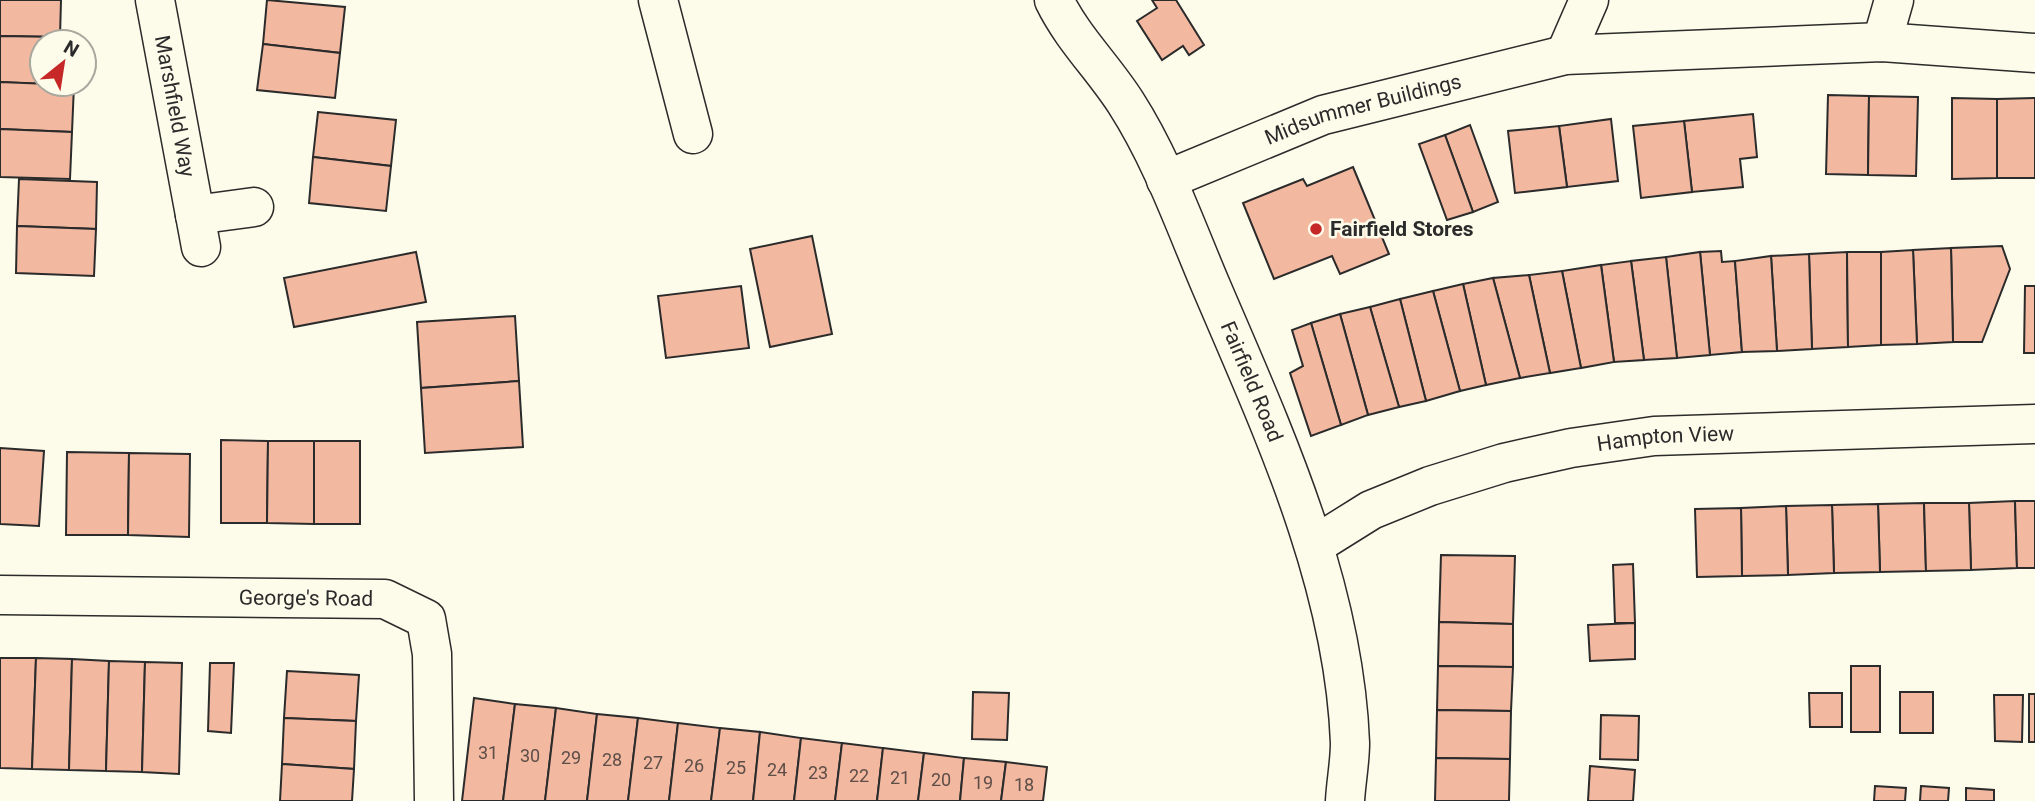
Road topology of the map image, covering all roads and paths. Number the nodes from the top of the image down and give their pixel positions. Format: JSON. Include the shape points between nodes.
{"nodes":[{"id":1,"x":155,"y":0,"type":"edge"},
{"id":2,"x":658,"y":0,"type":"edge"},
{"id":3,"x":1054,"y":0,"type":"edge"},
{"id":4,"x":1589,"y":0,"type":"edge"},
{"id":5,"x":1894,"y":0,"type":"edge"},
{"id":6,"x":1882,"y":42,"type":"junction"},
{"id":7,"x":2035,"y":53,"type":"edge"},
{"id":8,"x":1565,"y":55,"type":"junction"},
{"id":9,"x":693,"y":134,"type":"dead end"},
{"id":10,"x":1166,"y":180,"type":"junction"},
{"id":11,"x":254,"y":207,"type":"dead end"},
{"id":12,"x":2035,"y":424,"type":"edge"},
{"id":13,"x":1315,"y":545,"type":"junction"},
{"id":14,"x":0,"y":595,"type":"edge"},
{"id":15,"x":433,"y":801,"type":"edge"},
{"id":16,"x":1345,"y":801,"type":"edge"}],
"edges":[{"from":1,"to":11,"type":"street","name":"Marshfield Way","via":[[198,231]]},
{"from":2,"to":9,"type":"street"},
{"from":3,"to":10,"type":"street","name":"Fairfield Road","via":[[1068,29],[1126,103]]},
{"from":4,"to":8,"type":"street"},
{"from":5,"to":6,"type":"street"},
{"from":6,"to":7,"type":"street","name":"Midsummer Buildings"},
{"from":6,"to":8,"type":"street","name":"Midsummer Buildings"},
{"from":8,"to":10,"type":"street","name":"Midsummer Buildings","via":[[1323,115]]},
{"from":10,"to":13,"type":"street","name":"Fairfield Road"},
{"from":12,"to":13,"type":"street","name":"Hampton View","via":[[1654,436],[1571,448],[1430,486],[1371,510]]},
{"from":13,"to":16,"type":"street","name":"Fairfield Road","via":[[1343,680],[1350,744]]},
{"from":14,"to":15,"type":"street","name":"George's Road","via":[[385,599],[426,619],[432,654]]}]}
